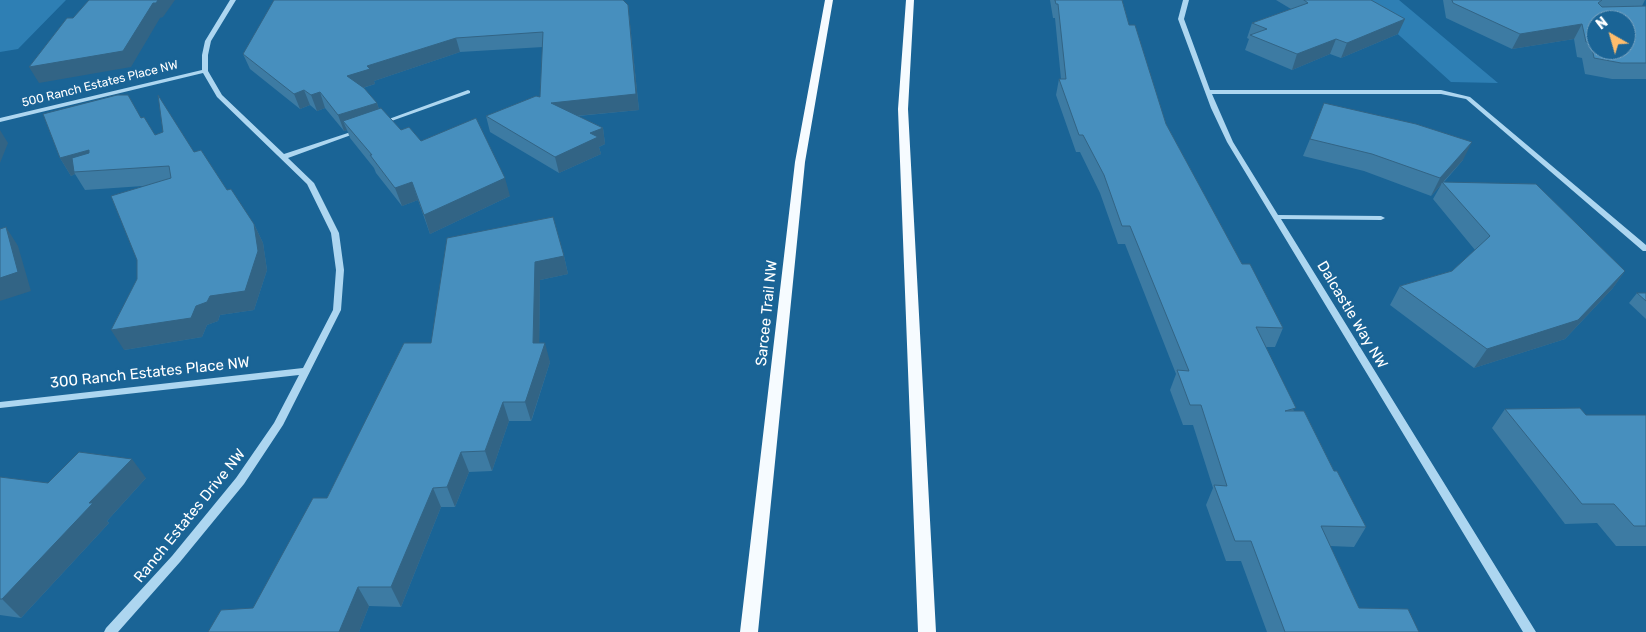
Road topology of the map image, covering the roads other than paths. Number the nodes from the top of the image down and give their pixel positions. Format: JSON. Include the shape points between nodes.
{"nodes":[{"id":1,"x":233,"y":0,"type":"edge"},
{"id":2,"x":829,"y":0,"type":"edge"},
{"id":3,"x":910,"y":0,"type":"edge"},
{"id":4,"x":1186,"y":0,"type":"edge"},
{"id":5,"x":205,"y":70,"type":"junction"},
{"id":6,"x":468,"y":92,"type":"dead end"},
{"id":7,"x":1209,"y":92,"type":"junction"},
{"id":8,"x":0,"y":120,"type":"edge"},
{"id":9,"x":376,"y":125,"type":"edge"},
{"id":10,"x":366,"y":128,"type":"edge"},
{"id":11,"x":283,"y":157,"type":"junction"},
{"id":12,"x":1276,"y":217,"type":"junction"},
{"id":13,"x":1381,"y":218,"type":"dead end"},
{"id":14,"x":1646,"y":249,"type":"edge"},
{"id":15,"x":304,"y":371,"type":"junction"},
{"id":16,"x":0,"y":405,"type":"edge"},
{"id":17,"x":110,"y":632,"type":"edge"},
{"id":18,"x":749,"y":632,"type":"edge"},
{"id":19,"x":926,"y":632,"type":"edge"},
{"id":20,"x":1530,"y":632,"type":"edge"}],
"edges":[{"from":1,"to":5,"type":"street","via":[[208,41]]},
{"from":2,"to":18,"type":"main road","name":"Sarcee Trail NW","via":[[800,162]]},
{"from":3,"to":19,"type":"main road","via":[[903,109]]},
{"from":4,"to":7,"type":"street","name":"Dalcastle Way NW","via":[[1180,19]]},
{"from":5,"to":8,"type":"street","name":"500 Ranch Estates Place NW"},
{"from":5,"to":11,"type":"street","name":"Ranch Estates Drive NW","via":[[219,96]]},
{"from":6,"to":9,"type":"street"},
{"from":7,"to":12,"type":"street","name":"Dalcastle Way NW","via":[[1230,142]]},
{"from":7,"to":14,"type":"street","via":[[1441,92],[1468,98]]},
{"from":10,"to":11,"type":"street"},
{"from":11,"to":15,"type":"street","name":"Ranch Estates Drive NW","via":[[310,183],[335,233],[340,270],[337,310]]},
{"from":12,"to":13,"type":"street"},
{"from":12,"to":20,"type":"street","name":"Dalcastle Way NW"},
{"from":15,"to":16,"type":"street","name":"300 Ranch Estates Place NW"},
{"from":15,"to":17,"type":"street","name":"Ranch Estates Drive NW","via":[[278,424],[240,481],[176,560]]}]}
